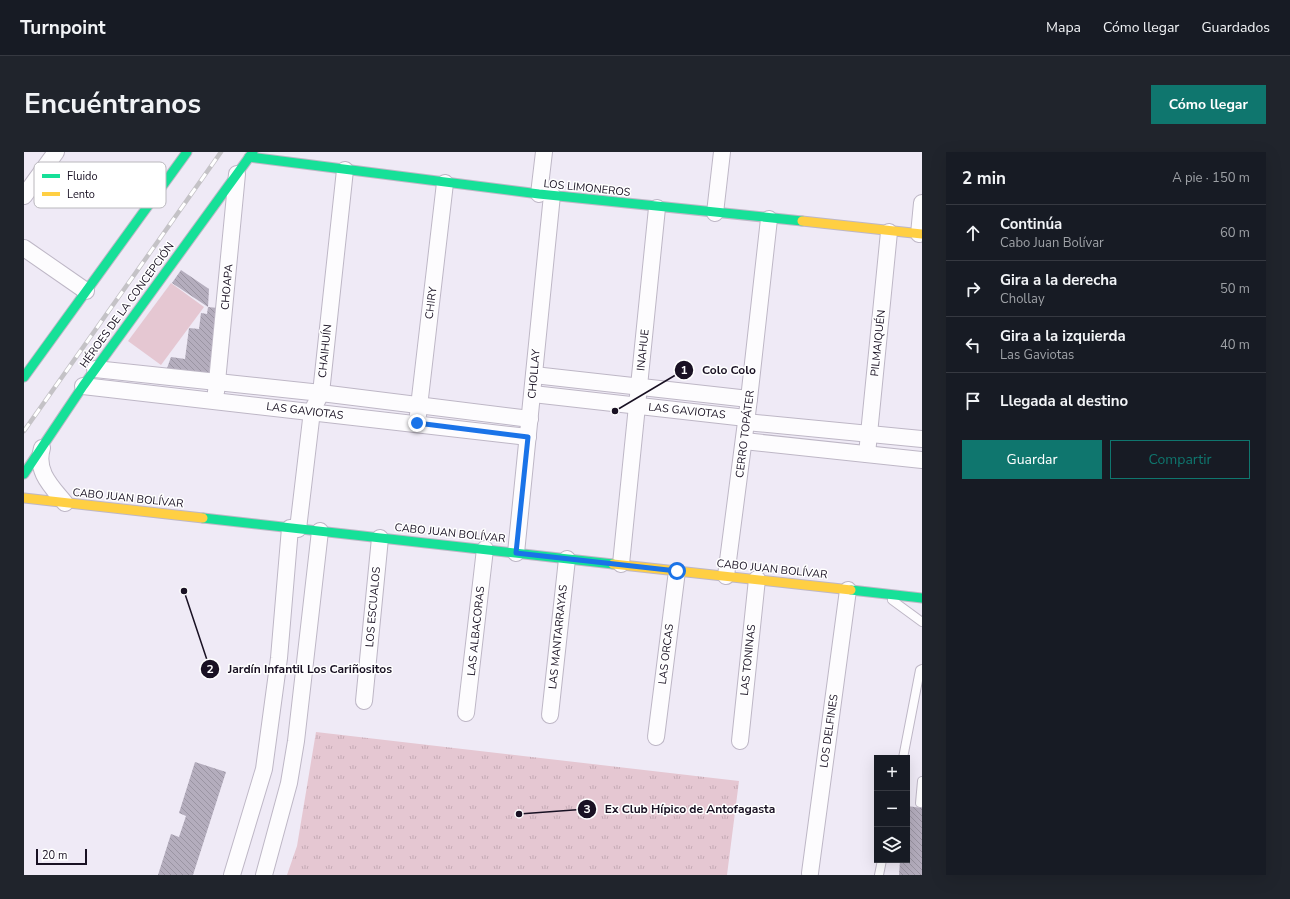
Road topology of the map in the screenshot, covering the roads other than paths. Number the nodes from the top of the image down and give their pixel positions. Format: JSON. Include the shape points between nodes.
{"nodes":[{"id":1,"x":56,"y":152,"type":"edge"},
{"id":2,"x":187,"y":152,"type":"edge"},
{"id":3,"x":544,"y":152,"type":"edge"},
{"id":4,"x":722,"y":152,"type":"edge"},
{"id":5,"x":251,"y":155,"type":"edge"},
{"id":6,"x":49,"y":162,"type":"edge"},
{"id":7,"x":345,"y":170,"type":"junction"},
{"id":8,"x":238,"y":174,"type":"junction"},
{"id":9,"x":166,"y":181,"type":"edge"},
{"id":10,"x":34,"y":182,"type":"edge"},
{"id":11,"x":444,"y":182,"type":"junction"},
{"id":12,"x":545,"y":195,"type":"junction"},
{"id":13,"x":24,"y":196,"type":"edge"},
{"id":14,"x":922,"y":203,"type":"edge"},
{"id":15,"x":146,"y":208,"type":"edge"},
{"id":16,"x":657,"y":208,"type":"junction"},
{"id":17,"x":715,"y":213,"type":"junction"},
{"id":18,"x":769,"y":220,"type":"junction"},
{"id":19,"x":889,"y":232,"type":"junction"},
{"id":20,"x":920,"y":234,"type":"edge"},
{"id":21,"x":24,"y":248,"type":"edge"},
{"id":22,"x":86,"y":290,"type":"junction"},
{"id":23,"x":95,"y":369,"type":"junction"},
{"id":24,"x":534,"y":375,"type":"junction"},
{"id":25,"x":24,"y":377,"type":"edge"},
{"id":26,"x":218,"y":381,"type":"junction"},
{"id":27,"x":83,"y":386,"type":"junction"},
{"id":28,"x":639,"y":387,"type":"junction"},
{"id":29,"x":321,"y":393,"type":"junction"},
{"id":30,"x":533,"y":394,"type":"junction"},
{"id":31,"x":749,"y":399,"type":"junction"},
{"id":32,"x":215,"y":400,"type":"junction"},
{"id":33,"x":419,"y":406,"type":"junction"},
{"id":34,"x":638,"y":406,"type":"junction"},
{"id":35,"x":312,"y":412,"type":"junction"},
{"id":36,"x":530,"y":419,"type":"junction"},
{"id":37,"x":746,"y":420,"type":"junction"},
{"id":38,"x":417,"y":423,"type":"junction"},
{"id":39,"x":869,"y":434,"type":"junction"},
{"id":40,"x":528,"y":437,"type":"junction"},
{"id":41,"x":922,"y":440,"type":"edge"},
{"id":42,"x":744,"y":441,"type":"junction"},
{"id":43,"x":42,"y":447,"type":"junction"},
{"id":44,"x":867,"y":454,"type":"junction"},
{"id":45,"x":922,"y":460,"type":"edge"},
{"id":46,"x":24,"y":474,"type":"edge"},
{"id":47,"x":25,"y":499,"type":"edge"},
{"id":48,"x":64,"y":503,"type":"junction"},
{"id":49,"x":294,"y":528,"type":"junction"},
{"id":50,"x":320,"y":531,"type":"junction"},
{"id":51,"x":380,"y":538,"type":"junction"},
{"id":52,"x":485,"y":549,"type":"junction"},
{"id":53,"x":516,"y":553,"type":"junction"},
{"id":54,"x":567,"y":559,"type":"junction"},
{"id":55,"x":621,"y":564,"type":"junction"},
{"id":56,"x":677,"y":571,"type":"junction"},
{"id":57,"x":726,"y":576,"type":"junction"},
{"id":58,"x":757,"y":580,"type":"junction"},
{"id":59,"x":848,"y":590,"type":"junction"},
{"id":60,"x":882,"y":594,"type":"junction"},
{"id":61,"x":922,"y":598,"type":"edge"},
{"id":62,"x":922,"y":622,"type":"edge"},
{"id":63,"x":922,"y":669,"type":"edge"},
{"id":64,"x":364,"y":701,"type":"dead end"},
{"id":65,"x":466,"y":713,"type":"dead end"},
{"id":66,"x":550,"y":715,"type":"dead end"},
{"id":67,"x":656,"y":737,"type":"dead end"},
{"id":68,"x":740,"y":741,"type":"dead end"},
{"id":69,"x":904,"y":755,"type":"edge"},
{"id":70,"x":922,"y":781,"type":"edge"},
{"id":71,"x":920,"y":803,"type":"dead end"},
{"id":72,"x":881,"y":863,"type":"edge"},
{"id":73,"x":810,"y":873,"type":"dead end"},
{"id":74,"x":232,"y":875,"type":"edge"},
{"id":75,"x":264,"y":875,"type":"edge"},
{"id":76,"x":879,"y":875,"type":"edge"}],
"edges":[{"from":1,"to":6,"type":"street"},
{"from":2,"to":9,"type":"street"},
{"from":3,"to":12,"type":"street","name":"CHOLLAY"},
{"from":4,"to":17,"type":"street"},
{"from":5,"to":7,"type":"street","name":"LOS LIMONEROS"},
{"from":5,"to":8,"type":"street","name":"HÉROES DE LA CONCEPCIÓN"},
{"from":7,"to":11,"type":"street","name":"LOS LIMONEROS"},
{"from":7,"to":29,"type":"street","name":"CHAIHUÍN"},
{"from":8,"to":23,"type":"street","name":"HÉROES DE LA CONCEPCIÓN"},
{"from":8,"to":26,"type":"street","name":"CHOAPA"},
{"from":10,"to":13,"type":"street"},
{"from":11,"to":12,"type":"street","name":"LOS LIMONEROS"},
{"from":11,"to":33,"type":"street","name":"CHIRY"},
{"from":12,"to":16,"type":"street","name":"LOS LIMONEROS"},
{"from":12,"to":24,"type":"street","name":"CHOLLAY"},
{"from":14,"to":20,"type":"street"},
{"from":15,"to":22,"type":"street"},
{"from":16,"to":17,"type":"street","name":"LOS LIMONEROS"},
{"from":16,"to":28,"type":"street","name":"INAHUE"},
{"from":17,"to":18,"type":"street","name":"LOS LIMONEROS"},
{"from":18,"to":19,"type":"street","name":"LOS LIMONEROS"},
{"from":18,"to":31,"type":"street","name":"CERRO TOPÁTER"},
{"from":19,"to":20,"type":"street","name":"LOS LIMONEROS"},
{"from":19,"to":39,"type":"street","name":"PILMAIQUÉN"},
{"from":21,"to":22,"type":"street"},
{"from":22,"to":25,"type":"street"},
{"from":23,"to":26,"type":"street","name":"LAS GAVIOTAS"},
{"from":23,"to":27,"type":"street","name":"HÉROES DE LA CONCEPCIÓN"},
{"from":24,"to":28,"type":"street","name":"LAS GAVIOTAS"},
{"from":24,"to":30,"type":"street","name":"CHOLLAY"},
{"from":26,"to":29,"type":"street","name":"LAS GAVIOTAS"},
{"from":26,"to":32,"type":"street","name":"CHOAPA"},
{"from":27,"to":32,"type":"street","name":"LAS GAVIOTAS"},
{"from":27,"to":43,"type":"street","name":"HÉROES DE LA CONCEPCIÓN"},
{"from":28,"to":31,"type":"street","name":"LAS GAVIOTAS"},
{"from":28,"to":34,"type":"street","name":"INAHUE"},
{"from":29,"to":33,"type":"street","name":"LAS GAVIOTAS"},
{"from":29,"to":35,"type":"street","name":"CHAIHUÍN"},
{"from":30,"to":34,"type":"street","name":"LAS GAVIOTAS"},
{"from":30,"to":36,"type":"street","name":"CHOLLAY"},
{"from":31,"to":37,"type":"street","name":"CERRO TOPÁTER"},
{"from":32,"to":35,"type":"street","name":"LAS GAVIOTAS"},
{"from":33,"to":36,"type":"street","name":"LAS GAVIOTAS"},
{"from":33,"to":38,"type":"street","name":"CHIRY"},
{"from":34,"to":37,"type":"street","name":"LAS GAVIOTAS"},
{"from":34,"to":55,"type":"street","name":"INAHUE"},
{"from":35,"to":38,"type":"street","name":"LAS GAVIOTAS"},
{"from":35,"to":49,"type":"street","name":"CHAIHUÍN"},
{"from":36,"to":40,"type":"street","name":"CHOLLAY"},
{"from":37,"to":39,"type":"street","name":"LAS GAVIOTAS"},
{"from":37,"to":42,"type":"street","name":"CERRO TOPÁTER"},
{"from":38,"to":40,"type":"street","name":"LAS GAVIOTAS"},
{"from":39,"to":41,"type":"street","name":"LAS GAVIOTAS"},
{"from":39,"to":44,"type":"street","name":"PILMAIQUÉN"},
{"from":40,"to":53,"type":"street","name":"CHOLLAY"},
{"from":42,"to":44,"type":"street"},
{"from":42,"to":57,"type":"street","name":"CERRO TOPÁTER"},
{"from":43,"to":46,"type":"street","name":"HÉROES DE LA CONCEPCIÓN"},
{"from":43,"to":48,"type":"street","via":[[39,462],[41,470]]},
{"from":44,"to":45,"type":"street"},
{"from":47,"to":48,"type":"street","name":"CABO JUAN BOLÍVAR"},
{"from":48,"to":49,"type":"street","name":"CABO JUAN BOLÍVAR"},
{"from":49,"to":50,"type":"street","name":"CABO JUAN BOLÍVAR"},
{"from":49,"to":74,"type":"street","name":"CHAIHUÍN","via":[[264,769]]},
{"from":50,"to":51,"type":"street","name":"CABO JUAN BOLÍVAR"},
{"from":50,"to":75,"type":"street","via":[[296,741],[289,783]]},
{"from":51,"to":52,"type":"street","name":"CABO JUAN BOLÍVAR"},
{"from":51,"to":64,"type":"street","name":"LOS ESCUALOS"},
{"from":52,"to":53,"type":"street","name":"CABO JUAN BOLÍVAR"},
{"from":52,"to":65,"type":"street","name":"LAS ALBACORAS"},
{"from":53,"to":54,"type":"street","name":"CABO JUAN BOLÍVAR"},
{"from":54,"to":55,"type":"street","name":"CABO JUAN BOLÍVAR"},
{"from":54,"to":66,"type":"street","name":"LAS MANTARRAYAS"},
{"from":55,"to":56,"type":"street","name":"CABO JUAN BOLÍVAR"},
{"from":56,"to":57,"type":"street","name":"CABO JUAN BOLÍVAR"},
{"from":56,"to":67,"type":"street","name":"LAS ORCAS"},
{"from":57,"to":58,"type":"street","name":"CABO JUAN BOLÍVAR"},
{"from":58,"to":59,"type":"street","name":"CABO JUAN BOLÍVAR"},
{"from":58,"to":68,"type":"street","name":"LAS TONINAS"},
{"from":59,"to":60,"type":"street","name":"CABO JUAN BOLÍVAR"},
{"from":59,"to":73,"type":"street","name":"LOS DELFINES"},
{"from":60,"to":61,"type":"street","name":"CABO JUAN BOLÍVAR"},
{"from":60,"to":62,"type":"lane"},
{"from":63,"to":69,"type":"lane"},
{"from":70,"to":71,"type":"lane"},
{"from":72,"to":76,"type":"lane"}]}
